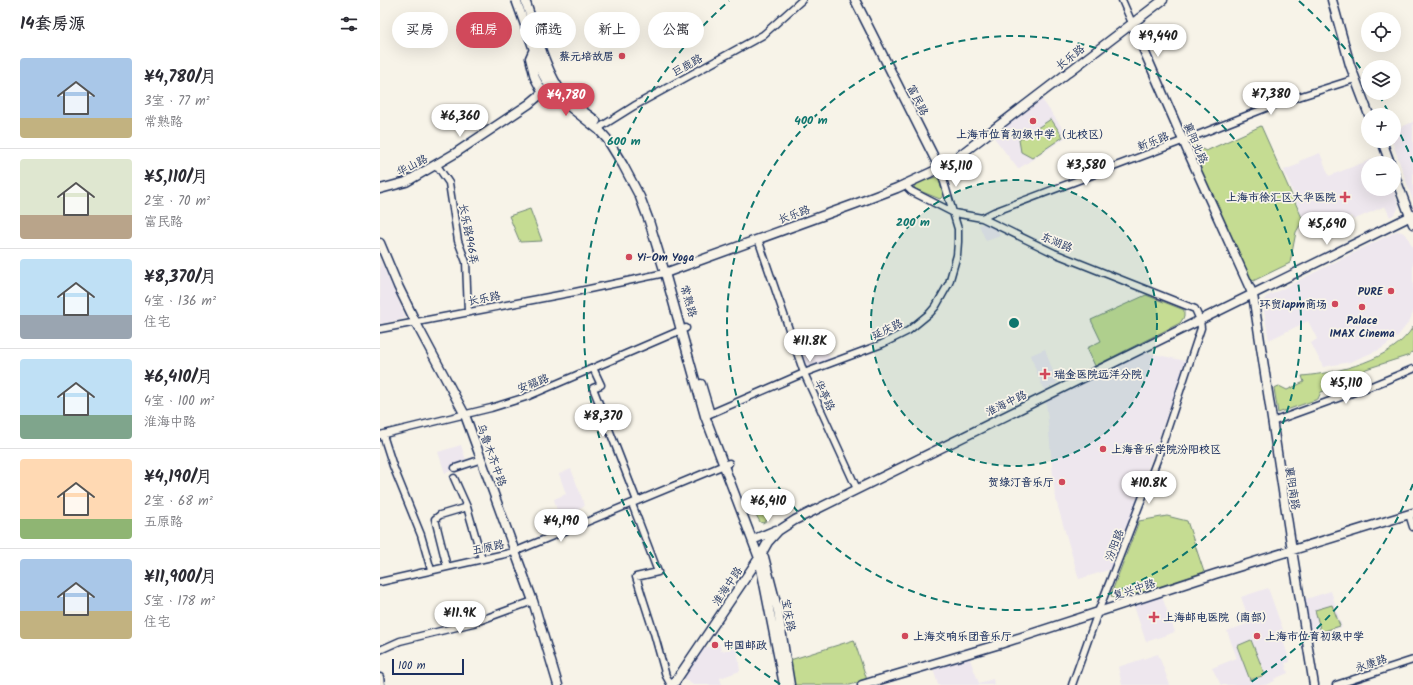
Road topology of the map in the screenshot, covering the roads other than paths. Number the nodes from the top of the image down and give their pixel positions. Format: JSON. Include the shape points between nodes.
{"nodes":[{"id":1,"x":516,"y":0,"type":"edge"},
{"id":2,"x":525,"y":0,"type":"edge"},
{"id":3,"x":802,"y":0,"type":"edge"},
{"id":4,"x":855,"y":0,"type":"edge"},
{"id":5,"x":1122,"y":0,"type":"edge"},
{"id":6,"x":1163,"y":0,"type":"edge"},
{"id":7,"x":1332,"y":0,"type":"edge"},
{"id":8,"x":1132,"y":23,"type":"junction"},
{"id":9,"x":534,"y":49,"type":"junction"},
{"id":10,"x":1355,"y":79,"type":"junction"},
{"id":11,"x":553,"y":84,"type":"junction"},
{"id":12,"x":543,"y":93,"type":"junction"},
{"id":13,"x":1366,"y":108,"type":"edge"},
{"id":14,"x":600,"y":128,"type":"junction"},
{"id":15,"x":1183,"y":141,"type":"junction"},
{"id":16,"x":610,"y":144,"type":"junction"},
{"id":17,"x":436,"y":164,"type":"junction"},
{"id":18,"x":940,"y":168,"type":"junction"},
{"id":19,"x":904,"y":184,"type":"junction"},
{"id":20,"x":380,"y":189,"type":"edge"},
{"id":21,"x":1401,"y":192,"type":"edge"},
{"id":22,"x":954,"y":213,"type":"junction"},
{"id":23,"x":982,"y":218,"type":"junction"},
{"id":24,"x":1412,"y":219,"type":"edge"},
{"id":25,"x":758,"y":239,"type":"junction"},
{"id":26,"x":380,"y":243,"type":"edge"},
{"id":27,"x":668,"y":272,"type":"junction"},
{"id":28,"x":1253,"y":294,"type":"junction"},
{"id":29,"x":468,"y":312,"type":"junction"},
{"id":30,"x":1200,"y":320,"type":"junction"},
{"id":31,"x":416,"y":322,"type":"junction"},
{"id":32,"x":684,"y":329,"type":"junction"},
{"id":33,"x":380,"y":330,"type":"edge"},
{"id":34,"x":594,"y":368,"type":"junction"},
{"id":35,"x":1413,"y":369,"type":"edge"},
{"id":36,"x":804,"y":374,"type":"junction"},
{"id":37,"x":466,"y":414,"type":"junction"},
{"id":38,"x":708,"y":415,"type":"junction"},
{"id":39,"x":1272,"y":422,"type":"junction"},
{"id":40,"x":382,"y":435,"type":"edge"},
{"id":41,"x":482,"y":458,"type":"junction"},
{"id":42,"x":727,"y":464,"type":"junction"},
{"id":43,"x":455,"y":468,"type":"dead end"},
{"id":44,"x":454,"y":478,"type":"dead end"},
{"id":45,"x":857,"y":489,"type":"junction"},
{"id":46,"x":634,"y":503,"type":"junction"},
{"id":47,"x":467,"y":507,"type":"junction"},
{"id":48,"x":1411,"y":514,"type":"edge"},
{"id":49,"x":786,"y":526,"type":"junction"},
{"id":50,"x":1413,"y":527,"type":"edge"},
{"id":51,"x":757,"y":538,"type":"junction"},
{"id":52,"x":1292,"y":550,"type":"junction"},
{"id":53,"x":514,"y":552,"type":"junction"},
{"id":54,"x":761,"y":555,"type":"junction"},
{"id":55,"x":482,"y":559,"type":"junction"},
{"id":56,"x":447,"y":567,"type":"junction"},
{"id":57,"x":431,"y":570,"type":"junction"},
{"id":58,"x":380,"y":582,"type":"edge"},
{"id":59,"x":533,"y":601,"type":"junction"},
{"id":60,"x":1098,"y":612,"type":"junction"},
{"id":61,"x":380,"y":650,"type":"edge"},
{"id":62,"x":1413,"y":660,"type":"edge"},
{"id":63,"x":380,"y":677,"type":"edge"},
{"id":64,"x":381,"y":685,"type":"edge"},
{"id":65,"x":558,"y":685,"type":"edge"},
{"id":66,"x":672,"y":685,"type":"edge"},
{"id":67,"x":784,"y":685,"type":"edge"},
{"id":68,"x":790,"y":685,"type":"edge"},
{"id":69,"x":862,"y":685,"type":"edge"},
{"id":70,"x":1072,"y":685,"type":"edge"},
{"id":71,"x":1314,"y":685,"type":"edge"},
{"id":72,"x":1336,"y":685,"type":"edge"}],
"edges":[{"from":1,"to":9,"type":"main road"},
{"from":2,"to":11,"type":"main road"},
{"from":3,"to":14,"type":"street","name":"巨鹿路","via":[[763,34],[634,106]]},
{"from":4,"to":18,"type":"main road","name":"富民路"},
{"from":5,"to":8,"type":"street","name":"襄阳北路"},
{"from":6,"to":8,"type":"main road","name":"长乐路"},
{"from":7,"to":10,"type":"main road"},
{"from":8,"to":15,"type":"main road","name":"襄阳北路"},
{"from":8,"to":18,"type":"main road","name":"长乐路"},
{"from":9,"to":11,"type":"main road","via":[[543,75]]},
{"from":9,"to":12,"type":"main road","via":[[530,58],[535,78]]},
{"from":10,"to":13,"type":"main road"},
{"from":10,"to":15,"type":"street","name":"新乐路","via":[[1276,104]]},
{"from":11,"to":12,"type":"main road","name":"华山路"},
{"from":11,"to":14,"type":"main road","name":"常熟路","via":[[561,100]]},
{"from":11,"to":16,"type":"main road","name":"常熟路","via":[[550,93],[559,103]]},
{"from":12,"to":17,"type":"main road","name":"华山路"},
{"from":14,"to":16,"type":"main road","name":"常熟路"},
{"from":14,"to":27,"type":"main road","name":"常熟路","via":[[623,158],[639,187],[653,217]]},
{"from":15,"to":23,"type":"street","name":"新乐路"},
{"from":15,"to":28,"type":"main road","name":"襄阳北路"},
{"from":16,"to":27,"type":"main road","name":"常熟路","via":[[640,197]]},
{"from":17,"to":20,"type":"main road","name":"华山路","via":[[406,182]]},
{"from":17,"to":29,"type":"street","name":"长乐路946弄","via":[[449,183],[458,240],[466,262]]},
{"from":18,"to":19,"type":"main road","name":"长乐路"},
{"from":18,"to":22,"type":"street","name":"富民路"},
{"from":19,"to":22,"type":"street","name":"东湖路","via":[[911,191]]},
{"from":19,"to":25,"type":"main road","name":"长乐路"},
{"from":21,"to":24,"type":"main road"},
{"from":22,"to":23,"type":"street","name":"东湖路"},
{"from":22,"to":36,"type":"street","name":"延庆路","via":[[958,229],[957,255],[949,283],[936,306],[908,331],[882,344]]},
{"from":23,"to":30,"type":"street","name":"东湖路","via":[[1054,252],[1195,309]]},
{"from":24,"to":28,"type":"main road","name":"淮海中路"},
{"from":25,"to":27,"type":"main road","name":"长乐路"},
{"from":25,"to":36,"type":"street","name":"华亭路"},
{"from":26,"to":31,"type":"main road","name":"乌鲁木齐中路"},
{"from":27,"to":29,"type":"street","name":"长乐路"},
{"from":27,"to":32,"type":"main road","name":"常熟路"},
{"from":28,"to":30,"type":"main road","name":"淮海中路"},
{"from":28,"to":39,"type":"main road","name":"襄阳南路"},
{"from":29,"to":31,"type":"street","name":"长乐路"},
{"from":30,"to":45,"type":"main road","name":"淮海中路"},
{"from":30,"to":60,"type":"street","name":"汾阳路","via":[[1201,328],[1157,460]]},
{"from":31,"to":33,"type":"street","name":"长乐路"},
{"from":31,"to":37,"type":"main road","name":"乌鲁木齐中路"},
{"from":32,"to":34,"type":"street","name":"安福路"},
{"from":32,"to":38,"type":"main road","name":"常熟路"},
{"from":34,"to":37,"type":"street","name":"安福路","via":[[526,397]]},
{"from":34,"to":46,"type":"street","via":[[601,385],[593,388]]},
{"from":35,"to":39,"type":"street"},
{"from":36,"to":38,"type":"street","name":"延庆路"},
{"from":36,"to":45,"type":"street","name":"华亭路"},
{"from":37,"to":40,"type":"street","name":"安福路"},
{"from":37,"to":41,"type":"main road","name":"乌鲁木齐中路"},
{"from":38,"to":42,"type":"main road","name":"常熟路"},
{"from":39,"to":52,"type":"main road","name":"襄阳南路"},
{"from":40,"to":57,"type":"street","via":[[421,535]]},
{"from":41,"to":43,"type":"street"},
{"from":41,"to":53,"type":"main road","name":"乌鲁木齐中路"},
{"from":42,"to":46,"type":"street","name":"五原路"},
{"from":42,"to":51,"type":"main road","name":"常熟路"},
{"from":42,"to":54,"type":"main road","name":"常熟路"},
{"from":44,"to":47,"type":"street"},
{"from":45,"to":49,"type":"main road","name":"淮海中路"},
{"from":46,"to":53,"type":"street","name":"五原路"},
{"from":46,"to":66,"type":"street","via":[[658,572],[636,577],[666,676]]},
{"from":47,"to":55,"type":"street"},
{"from":47,"to":56,"type":"street","via":[[435,519]]},
{"from":48,"to":50,"type":"street"},
{"from":48,"to":52,"type":"main road","name":"复兴中路"},
{"from":49,"to":51,"type":"main road"},
{"from":49,"to":54,"type":"main road","name":"淮海中路","via":[[768,542]]},
{"from":51,"to":54,"type":"main road","name":"常熟路"},
{"from":52,"to":60,"type":"main road","name":"复兴中路"},
{"from":52,"to":71,"type":"main road","name":"襄阳南路"},
{"from":53,"to":55,"type":"street","name":"五原路"},
{"from":53,"to":59,"type":"main road","name":"乌鲁木齐中路"},
{"from":54,"to":66,"type":"main road","name":"淮海中路"},
{"from":54,"to":67,"type":"main road","name":"宝庆路"},
{"from":54,"to":68,"type":"main road","name":"宝庆路","via":[[778,611]]},
{"from":55,"to":56,"type":"street","name":"五原路"},
{"from":56,"to":57,"type":"street","name":"五原路"},
{"from":57,"to":58,"type":"street","name":"五原路"},
{"from":59,"to":61,"type":"street","via":[[472,623],[400,641]]},
{"from":59,"to":65,"type":"main road","name":"乌鲁木齐中路"},
{"from":60,"to":69,"type":"main road","name":"复兴中路"},
{"from":60,"to":70,"type":"street","name":"汾阳路"},
{"from":62,"to":72,"type":"street","name":"永康路"},
{"from":63,"to":64,"type":"street"}]}
